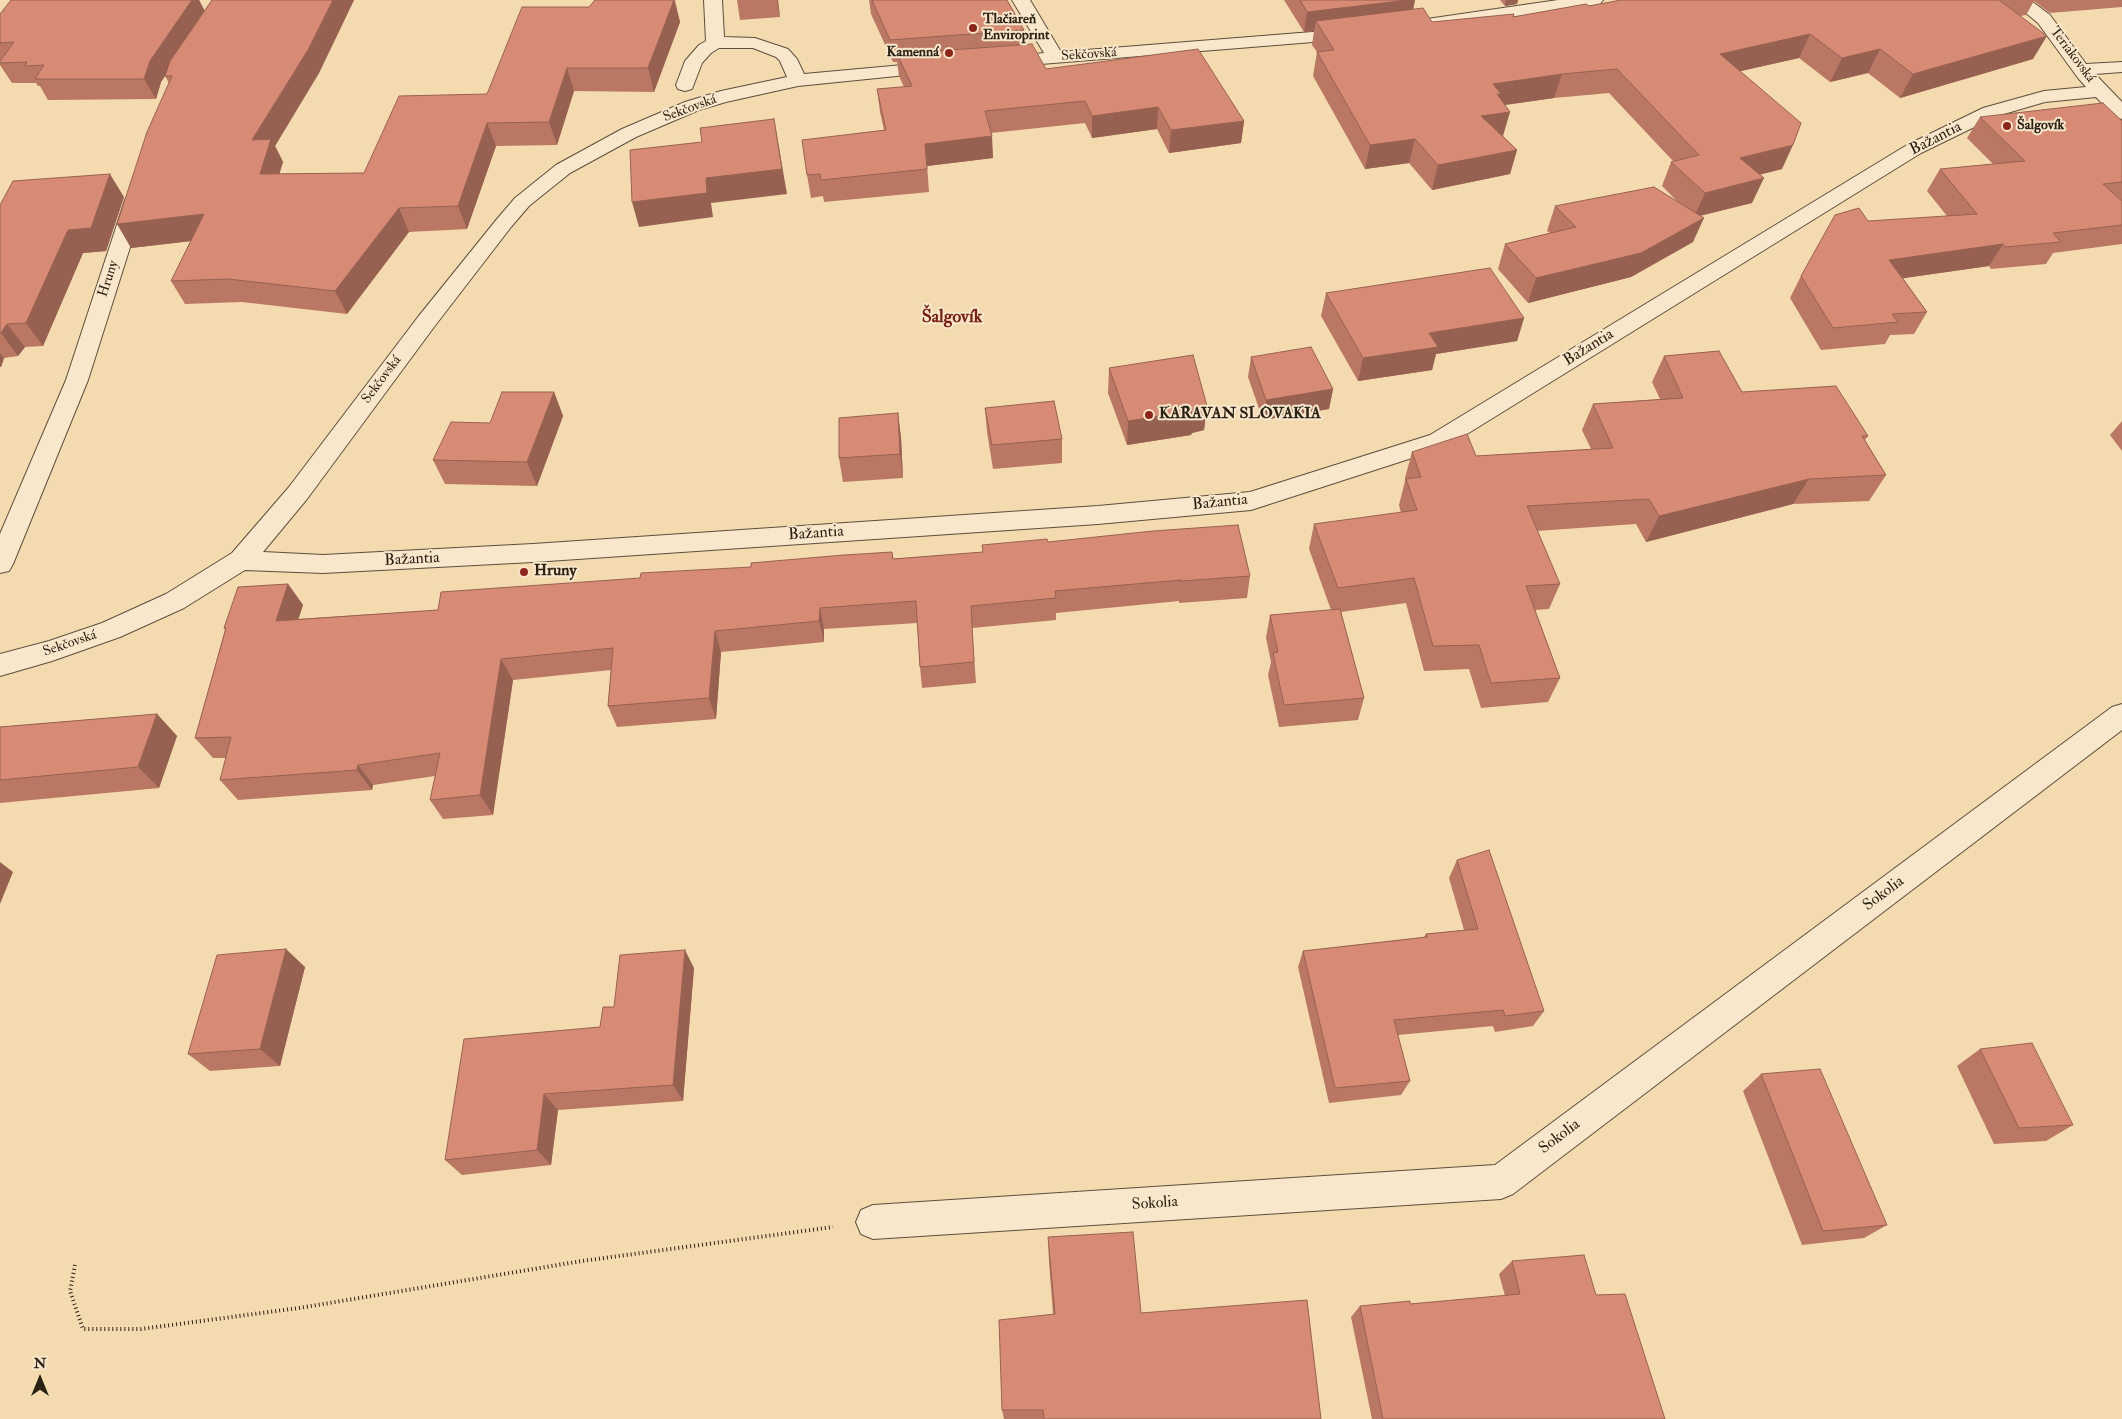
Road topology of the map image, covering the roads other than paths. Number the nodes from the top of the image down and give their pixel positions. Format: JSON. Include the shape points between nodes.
{"nodes":[{"id":1,"x":713,"y":0,"type":"edge"},
{"id":2,"x":1021,"y":0,"type":"edge"},
{"id":3,"x":1594,"y":0,"type":"edge"},
{"id":4,"x":2019,"y":0,"type":"edge"},
{"id":5,"x":1400,"y":28,"type":"edge"},
{"id":6,"x":1372,"y":32,"type":"edge"},
{"id":7,"x":714,"y":43,"type":"junction"},
{"id":8,"x":1054,"y":58,"type":"junction"},
{"id":9,"x":987,"y":63,"type":"edge"},
{"id":10,"x":957,"y":65,"type":"edge"},
{"id":11,"x":2122,"y":67,"type":"edge"},
{"id":12,"x":2081,"y":70,"type":"junction"},
{"id":13,"x":798,"y":80,"type":"junction"},
{"id":14,"x":685,"y":85,"type":"dead end"},
{"id":15,"x":2099,"y":91,"type":"junction"},
{"id":16,"x":2122,"y":113,"type":"edge"},
{"id":17,"x":139,"y":185,"type":"edge"},
{"id":18,"x":240,"y":560,"type":"junction"},
{"id":19,"x":0,"y":564,"type":"edge"},
{"id":20,"x":0,"y":665,"type":"edge"},
{"id":21,"x":2122,"y":715,"type":"edge"},
{"id":22,"x":873,"y":1222,"type":"road end"}],
"edges":[{"from":1,"to":7,"type":"street"},
{"from":2,"to":8,"type":"street"},
{"from":3,"to":5,"type":"street"},
{"from":4,"to":12,"type":"street","name":"Teriakovská","via":[[2044,19]]},
{"from":6,"to":8,"type":"street","name":"Sekčovská"},
{"from":7,"to":13,"type":"street","via":[[745,42],[771,48],[788,59]]},
{"from":7,"to":14,"type":"street","via":[[694,61]]},
{"from":8,"to":9,"type":"street","name":"Sekčovská"},
{"from":10,"to":13,"type":"street","name":"Sekčovská"},
{"from":11,"to":12,"type":"street"},
{"from":12,"to":15,"type":"street","name":"Teriakovská"},
{"from":13,"to":18,"type":"street","name":"Sekčovská","via":[[721,97],[670,115],[596,150],[541,185],[522,202],[476,256],[298,494]]},
{"from":15,"to":16,"type":"street","name":"Teriakovská"},
{"from":15,"to":18,"type":"street","name":"Bažantia","via":[[2044,97],[1990,112],[1914,149],[1438,441],[1251,501],[534,553],[323,564]]},
{"from":17,"to":19,"type":"street","name":"Hruny","via":[[77,380]]},
{"from":18,"to":20,"type":"street","name":"Sekčovská","via":[[175,601],[111,630]]},
{"from":21,"to":22,"type":"street","name":"Sokolia","via":[[1501,1182]]}]}
